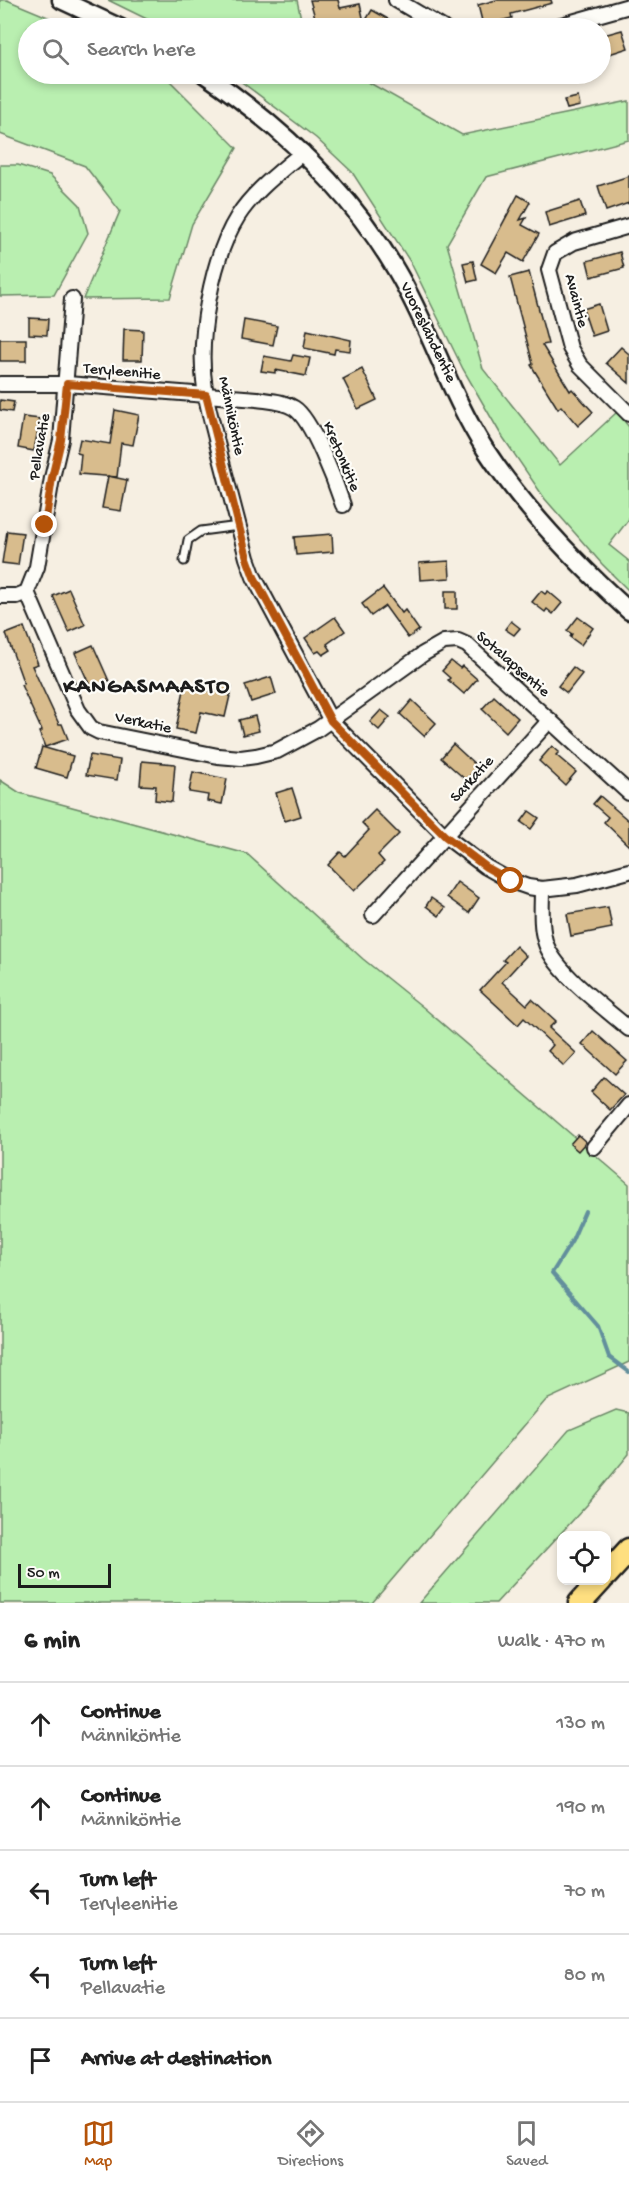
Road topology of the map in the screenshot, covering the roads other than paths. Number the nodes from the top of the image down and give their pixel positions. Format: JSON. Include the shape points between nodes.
{"nodes":[{"id":1,"x":61,"y":0,"type":"edge"},
{"id":2,"x":396,"y":0,"type":"edge"},
{"id":3,"x":629,"y":6,"type":"edge"},
{"id":4,"x":100,"y":18,"type":"edge"},
{"id":5,"x":426,"y":18,"type":"edge"},
{"id":6,"x":586,"y":18,"type":"edge"},
{"id":7,"x":218,"y":84,"type":"edge"},
{"id":8,"x":303,"y":152,"type":"junction"},
{"id":9,"x":629,"y":226,"type":"edge"},
{"id":10,"x":72,"y":299,"type":"dead end"},
{"id":11,"x":0,"y":384,"type":"edge"},
{"id":12,"x":67,"y":384,"type":"junction"},
{"id":13,"x":206,"y":395,"type":"junction"},
{"id":14,"x":629,"y":414,"type":"edge"},
{"id":15,"x":343,"y":505,"type":"dead end"},
{"id":16,"x":238,"y":526,"type":"junction"},
{"id":17,"x":184,"y":561,"type":"dead end"},
{"id":18,"x":27,"y":592,"type":"junction"},
{"id":19,"x":0,"y":596,"type":"edge"},
{"id":20,"x":629,"y":611,"type":"edge"},
{"id":21,"x":550,"y":720,"type":"junction"},
{"id":22,"x":331,"y":721,"type":"junction"},
{"id":23,"x":629,"y":793,"type":"edge"},
{"id":24,"x":445,"y":836,"type":"junction"},
{"id":25,"x":629,"y":872,"type":"edge"},
{"id":26,"x":542,"y":889,"type":"junction"},
{"id":27,"x":373,"y":915,"type":"dead end"},
{"id":28,"x":629,"y":1029,"type":"edge"},
{"id":29,"x":629,"y":1105,"type":"edge"},
{"id":30,"x":594,"y":1147,"type":"dead end"},
{"id":31,"x":629,"y":1550,"type":"edge"},
{"id":32,"x":611,"y":1570,"type":"edge"},
{"id":33,"x":597,"y":1585,"type":"edge"},
{"id":34,"x":580,"y":1603,"type":"edge"}],
"edges":[{"from":1,"to":4,"type":"street"},
{"from":2,"to":5,"type":"street"},
{"from":3,"to":6,"type":"street"},
{"from":7,"to":8,"type":"street","name":"Vuoreslahdentie"},
{"from":8,"to":13,"type":"street","name":"Männiköntie","via":[[253,196],[226,237],[211,288],[206,326]]},
{"from":8,"to":20,"type":"street","name":"Vuoreslahdentie","via":[[341,195],[396,270],[484,447],[525,505],[578,565]]},
{"from":9,"to":14,"type":"street","name":"Avaintie","via":[[574,242],[555,253],[549,270],[570,348],[580,365]]},
{"from":10,"to":12,"type":"street","name":"Pellavatie"},
{"from":11,"to":12,"type":"street","name":"Teryleenitie"},
{"from":12,"to":13,"type":"street","name":"Teryleenitie"},
{"from":12,"to":18,"type":"street","name":"Pellavatie","via":[[61,440],[37,567]]},
{"from":13,"to":15,"type":"street","name":"Kretonkitie","via":[[269,400],[294,408],[306,420]]},
{"from":13,"to":16,"type":"street","name":"Männiköntie"},
{"from":16,"to":17,"type":"lane","via":[[201,531],[188,540]]},
{"from":16,"to":22,"type":"street","name":"Männiköntie","via":[[254,577]]},
{"from":18,"to":19,"type":"street"},
{"from":18,"to":22,"type":"street","name":"Verkatie","via":[[78,710],[91,728],[99,732],[241,758],[277,751]]},
{"from":21,"to":22,"type":"street","name":"Sotalapsentie","via":[[458,641],[444,642],[423,654]]},
{"from":21,"to":23,"type":"street","name":"Sotalapsentie"},
{"from":21,"to":24,"type":"street","name":"Sarkatie"},
{"from":22,"to":24,"type":"street"},
{"from":24,"to":26,"type":"street","via":[[511,881]]},
{"from":24,"to":27,"type":"street","name":"Sarkatie"},
{"from":25,"to":26,"type":"street"},
{"from":26,"to":28,"type":"street","via":[[543,930],[549,952],[570,977]]},
{"from":29,"to":30,"type":"street"},
{"from":31,"to":32,"type":"highway"},
{"from":33,"to":34,"type":"highway"}]}
